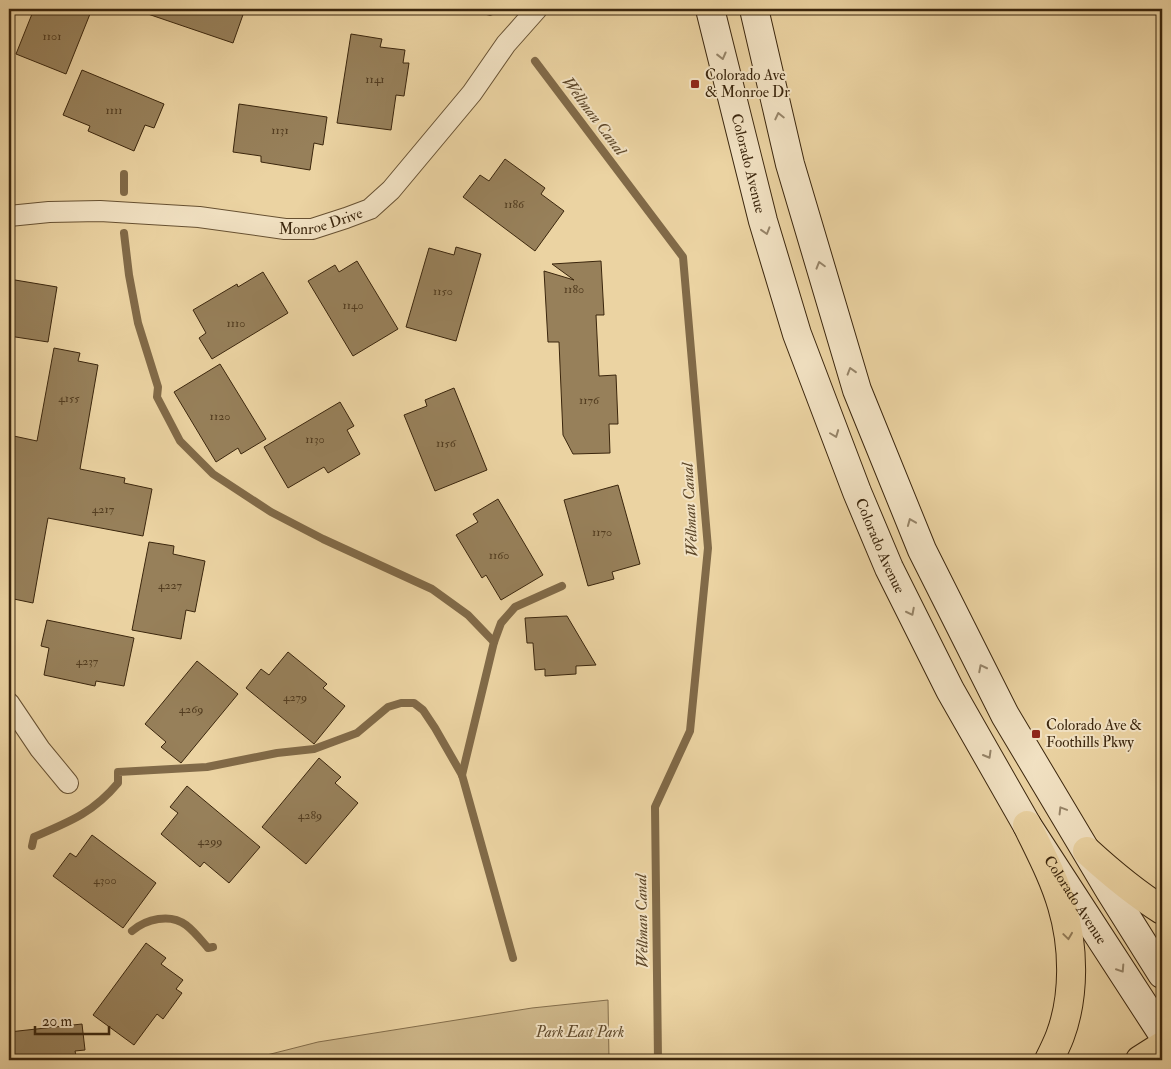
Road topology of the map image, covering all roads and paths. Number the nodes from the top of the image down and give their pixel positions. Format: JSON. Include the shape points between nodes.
{"nodes":[{"id":1,"x":537,"y":9,"type":"edge"},
{"id":2,"x":710,"y":9,"type":"edge"},
{"id":3,"x":756,"y":12,"type":"edge"},
{"id":4,"x":9,"y":216,"type":"edge"},
{"id":5,"x":9,"y":703,"type":"edge"},
{"id":6,"x":68,"y":783,"type":"dead end"},
{"id":7,"x":1027,"y":825,"type":"junction"},
{"id":8,"x":1087,"y":851,"type":"junction"},
{"id":9,"x":1162,"y":910,"type":"edge"},
{"id":10,"x":1162,"y":974,"type":"edge"},
{"id":11,"x":1162,"y":1033,"type":"edge"},
{"id":12,"x":1162,"y":1046,"type":"edge"},
{"id":13,"x":1049,"y":1060,"type":"edge"},
{"id":14,"x":1140,"y":1060,"type":"edge"}],
"edges":[{"from":1,"to":4,"type":"street","name":"Monroe Drive","via":[[506,44],[472,93],[391,190],[370,209],[312,229],[100,211]]},
{"from":2,"to":7,"type":"main road","name":"Colorado Avenue","one_way":true,"via":[[763,221],[797,334],[857,492],[889,568],[950,690]]},
{"from":8,"to":3,"type":"main road","one_way":true,"via":[[1005,715],[922,550],[857,390],[790,164]]},
{"from":5,"to":6,"type":"street"},
{"from":7,"to":11,"type":"main road","name":"Colorado Avenue","one_way":true},
{"from":7,"to":13,"type":"highway","one_way":true,"via":[[1063,908],[1070,956],[1068,1007],[1061,1035]]},
{"from":8,"to":9,"type":"highway","via":[[1117,878]]},
{"from":8,"to":10,"type":"main road"},
{"from":12,"to":14,"type":"highway"}]}
